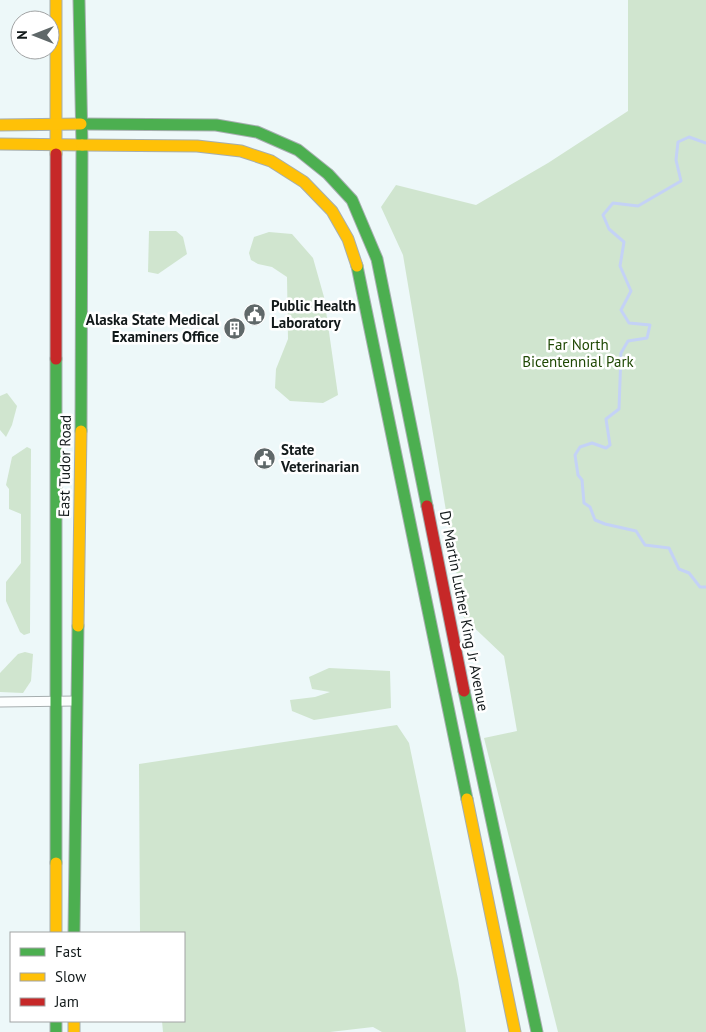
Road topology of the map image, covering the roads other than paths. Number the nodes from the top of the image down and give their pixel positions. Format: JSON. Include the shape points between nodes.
{"nodes":[{"id":1,"x":56,"y":0,"type":"edge"},
{"id":2,"x":79,"y":0,"type":"edge"},
{"id":3,"x":81,"y":124,"type":"junction"},
{"id":4,"x":0,"y":125,"type":"edge"},
{"id":5,"x":56,"y":125,"type":"junction"},
{"id":6,"x":0,"y":144,"type":"edge"},
{"id":7,"x":56,"y":145,"type":"junction"},
{"id":8,"x":82,"y":145,"type":"junction"},
{"id":9,"x":76,"y":701,"type":"junction"},
{"id":10,"x":0,"y":702,"type":"edge"},
{"id":11,"x":57,"y":702,"type":"junction"},
{"id":12,"x":56,"y":932,"type":"edge"},
{"id":13,"x":74,"y":932,"type":"edge"},
{"id":14,"x":515,"y":1032,"type":"edge"},
{"id":15,"x":537,"y":1032,"type":"edge"}],
"edges":[{"from":1,"to":5,"type":"street","name":"East Tudor Road"},
{"from":2,"to":3,"type":"street","name":"East Tudor Road"},
{"from":3,"to":5,"type":"street","name":"Dr Martin Luther King Jr Avenue"},
{"from":3,"to":8,"type":"street","name":"East Tudor Road"},
{"from":3,"to":15,"type":"street","name":"Dr Martin Luther King Jr Avenue","via":[[216,125],[257,132],[298,150],[328,174],[352,200],[377,259]]},
{"from":4,"to":5,"type":"street","name":"Dr Martin Luther King Jr Avenue"},
{"from":5,"to":7,"type":"street","name":"East Tudor Road"},
{"from":6,"to":7,"type":"street"},
{"from":7,"to":8,"type":"street"},
{"from":7,"to":11,"type":"street","name":"East Tudor Road"},
{"from":8,"to":9,"type":"street","name":"East Tudor Road"},
{"from":8,"to":14,"type":"street","via":[[197,146],[241,151],[271,161],[304,182],[332,211],[348,239],[358,269]]},
{"from":9,"to":11,"type":"street"},
{"from":9,"to":13,"type":"street","name":"East Tudor Road"},
{"from":10,"to":11,"type":"street"},
{"from":11,"to":12,"type":"street","name":"East Tudor Road"}]}
